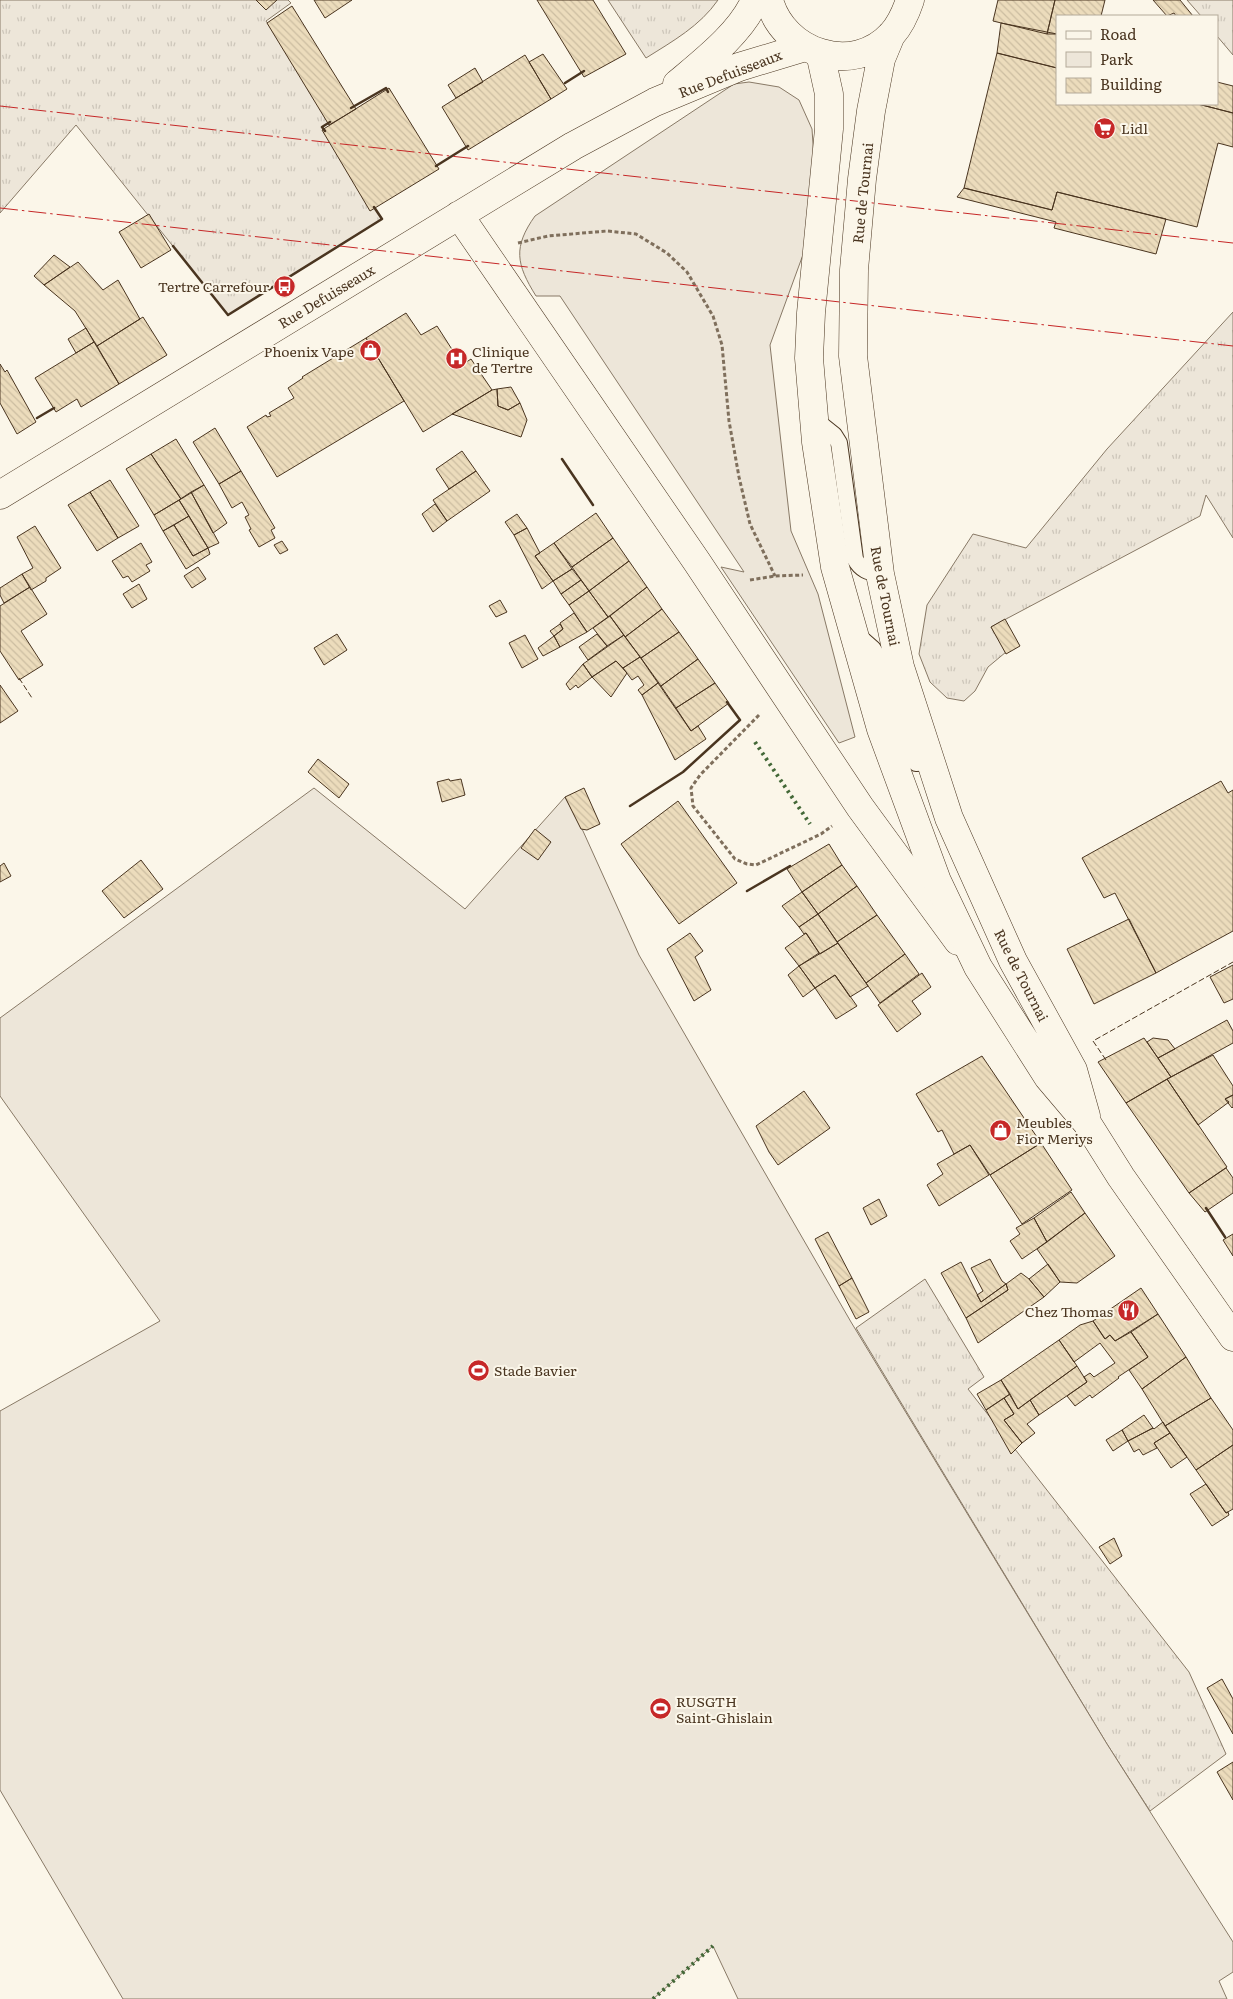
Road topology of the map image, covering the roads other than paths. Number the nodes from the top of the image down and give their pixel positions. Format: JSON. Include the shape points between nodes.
{"nodes":[{"id":1,"x":755,"y":0,"type":"edge"},
{"id":2,"x":769,"y":0,"type":"edge"},
{"id":3,"x":910,"y":0,"type":"edge"},
{"id":4,"x":891,"y":35,"type":"junction"},
{"id":5,"x":812,"y":50,"type":"junction"},
{"id":6,"x":655,"y":102,"type":"junction"},
{"id":7,"x":459,"y":215,"type":"junction"},
{"id":8,"x":814,"y":419,"type":"junction"},
{"id":9,"x":0,"y":495,"type":"edge"},
{"id":10,"x":880,"y":574,"type":"junction"},
{"id":11,"x":851,"y":629,"type":"junction"},
{"id":12,"x":930,"y":762,"type":"junction"},
{"id":13,"x":978,"y":967,"type":"junction"},
{"id":14,"x":1087,"y":1122,"type":"junction"},
{"id":15,"x":1233,"y":1337,"type":"edge"}],
"edges":[{"from":1,"to":6,"type":"main road","name":"Rue Defuisseaux","via":[[720,48]]},
{"from":2,"to":5,"type":"main road","via":[[784,30]]},
{"from":3,"to":4,"type":"main road","via":[[904,18]]},
{"from":4,"to":5,"type":"main road","via":[[859,54],[839,56]]},
{"from":4,"to":10,"type":"main road","name":"Rue de Tournai","via":[[881,59],[871,111],[854,270],[853,356]]},
{"from":5,"to":6,"type":"main road","name":"Rue Defuisseaux","via":[[739,67]]},
{"from":5,"to":8,"type":"main road","name":"Rue de Tournai","via":[[829,94],[830,129],[811,314],[809,358]]},
{"from":6,"to":7,"type":"main road","name":"Rue Defuisseaux","via":[[573,146]]},
{"from":7,"to":9,"type":"main road","name":"Rue Defuisseaux"},
{"from":7,"to":13,"type":"main road","name":"Rue de Tournai","via":[[860,807]]},
{"from":8,"to":10,"type":"lane","via":[[839,443],[855,559],[865,571]]},
{"from":8,"to":11,"type":"main road","name":"Rue de Tournai","via":[[835,567]]},
{"from":10,"to":12,"type":"main road","name":"Rue de Tournai","via":[[900,667]]},
{"from":11,"to":12,"type":"lane","via":[[879,659],[909,757],[916,763]]},
{"from":11,"to":13,"type":"main road","name":"Rue de Tournai","via":[[881,729],[936,881]]},
{"from":12,"to":14,"type":"main road","name":"Rue de Tournai","via":[[949,818],[1013,961],[1073,1070]]},
{"from":13,"to":14,"type":"main road","name":"Rue de Tournai","via":[[1048,1076]]},
{"from":14,"to":15,"type":"main road","name":"Rue de Tournai","via":[[1121,1177]]}]}
